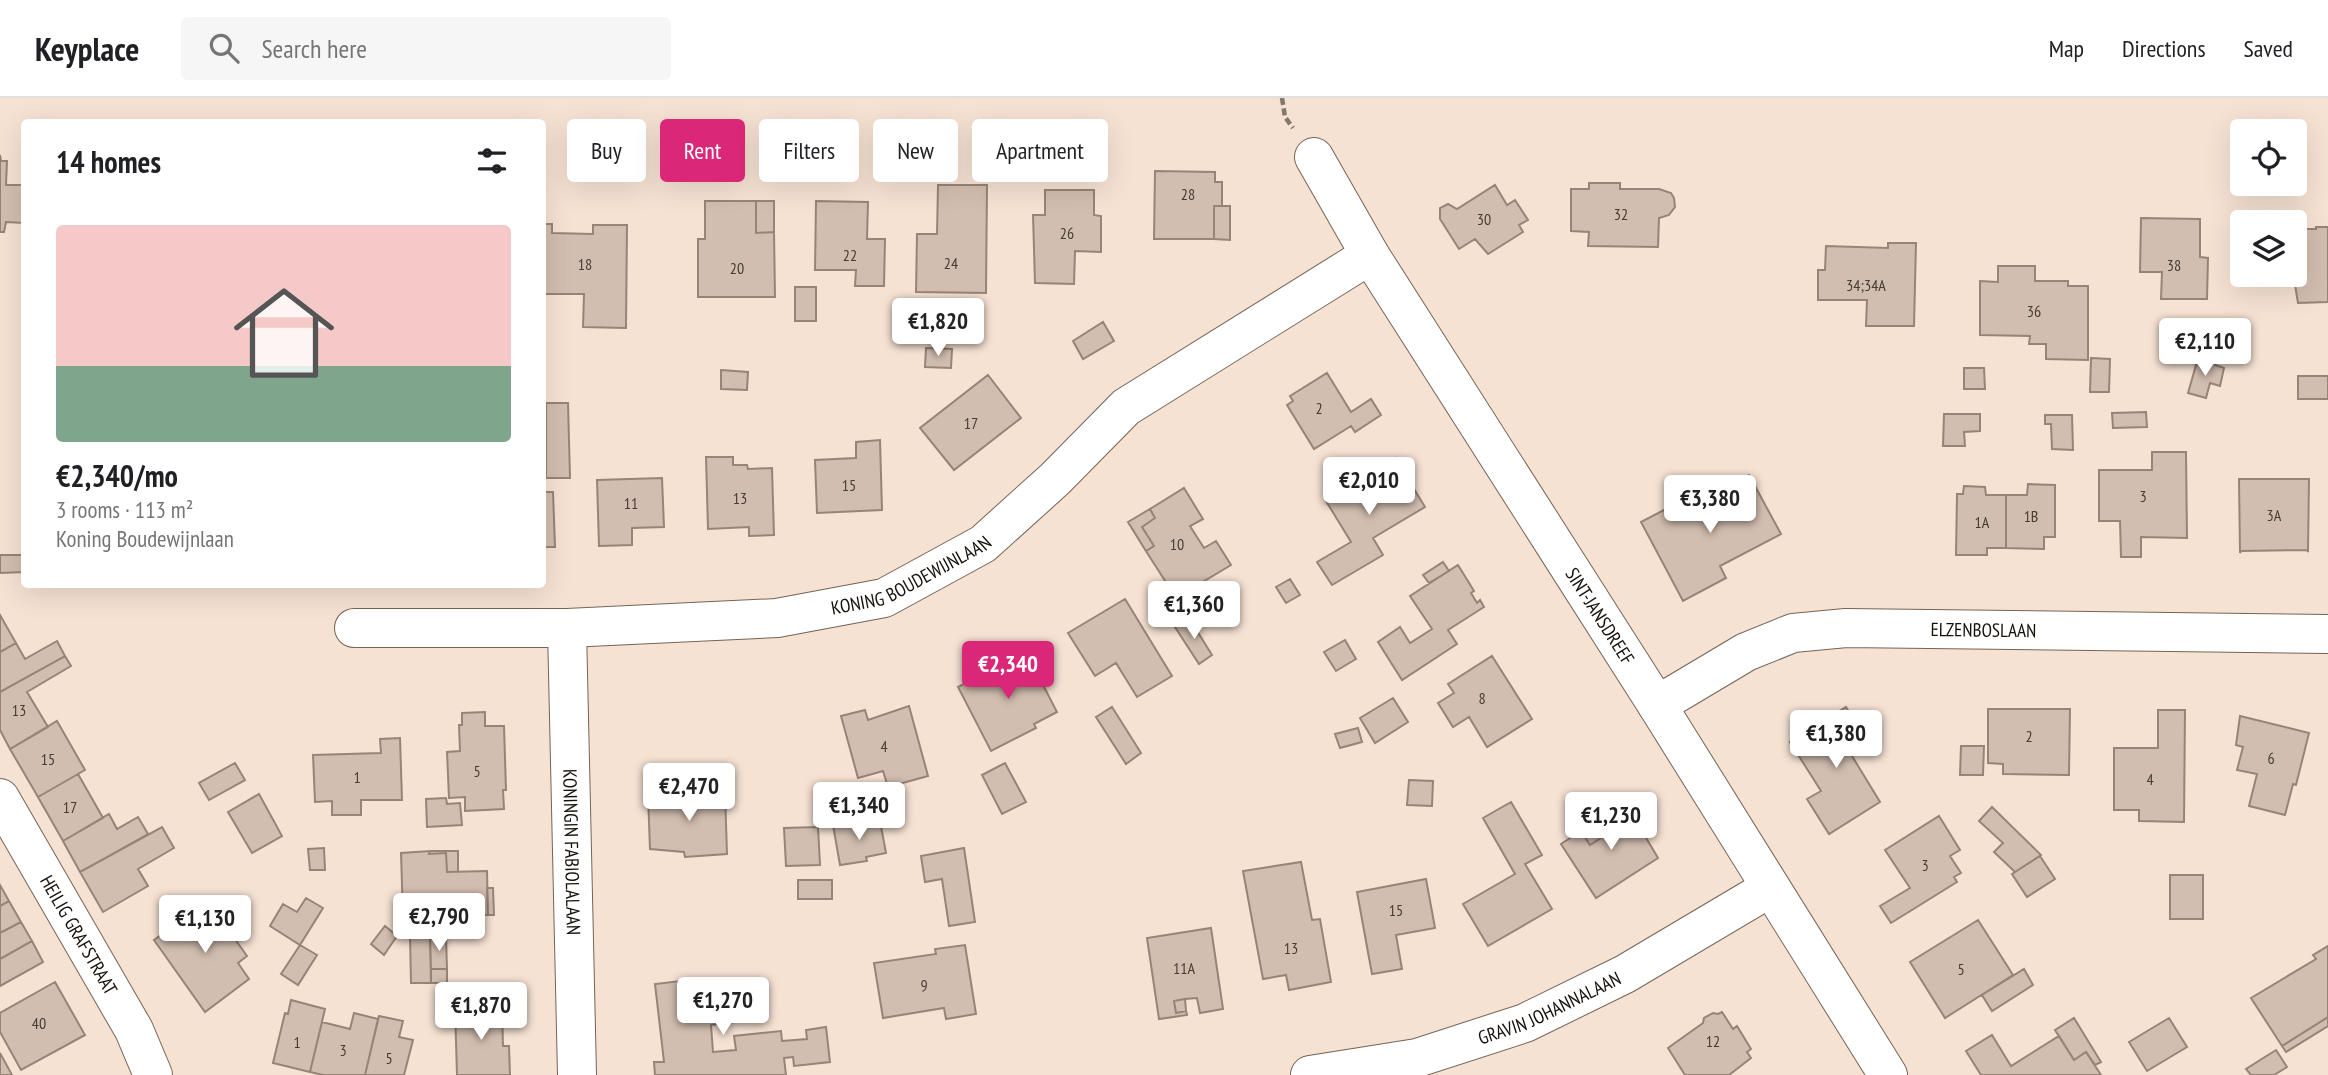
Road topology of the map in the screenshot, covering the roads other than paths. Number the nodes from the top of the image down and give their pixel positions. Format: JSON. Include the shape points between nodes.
{"nodes":[{"id":1,"x":1314,"y":157,"type":"dead end"},
{"id":2,"x":1370,"y":255,"type":"junction"},
{"id":3,"x":354,"y":628,"type":"dead end"},
{"id":4,"x":567,"y":628,"type":"junction"},
{"id":5,"x":2328,"y":634,"type":"edge"},
{"id":6,"x":1657,"y":705,"type":"junction"},
{"id":7,"x":0,"y":798,"type":"edge"},
{"id":8,"x":1770,"y":888,"type":"junction"},
{"id":9,"x":153,"y":1075,"type":"edge"},
{"id":10,"x":577,"y":1075,"type":"edge"},
{"id":11,"x":1310,"y":1075,"type":"edge"},
{"id":12,"x":1888,"y":1075,"type":"edge"}],
"edges":[{"from":1,"to":2,"type":"street","name":"SINT-JANSDREEF"},
{"from":2,"to":4,"type":"street","name":"KONING BOUDEWIJNLAAN","via":[[1126,407],[983,544],[884,598],[777,618]]},
{"from":2,"to":6,"type":"street","name":"SINT-JANSDREEF"},
{"from":3,"to":4,"type":"street","name":"KONING BOUDEWIJNLAAN"},
{"from":4,"to":10,"type":"street","name":"KONINGIN FABIOLALAAN"},
{"from":5,"to":6,"type":"street","name":"ELZENBOSLAAN","via":[[1846,628],[1793,633],[1746,652]]},
{"from":6,"to":8,"type":"street","name":"SINT-JANSDREEF"},
{"from":7,"to":9,"type":"street","name":"HEILIG GRAFSTRAAT","via":[[134,1030]]},
{"from":8,"to":11,"type":"street","name":"GRAVIN JOHANNALAAN","via":[[1625,974],[1525,1023],[1417,1058]]},
{"from":8,"to":12,"type":"street","name":"SINT-JANSDREEF"}]}
